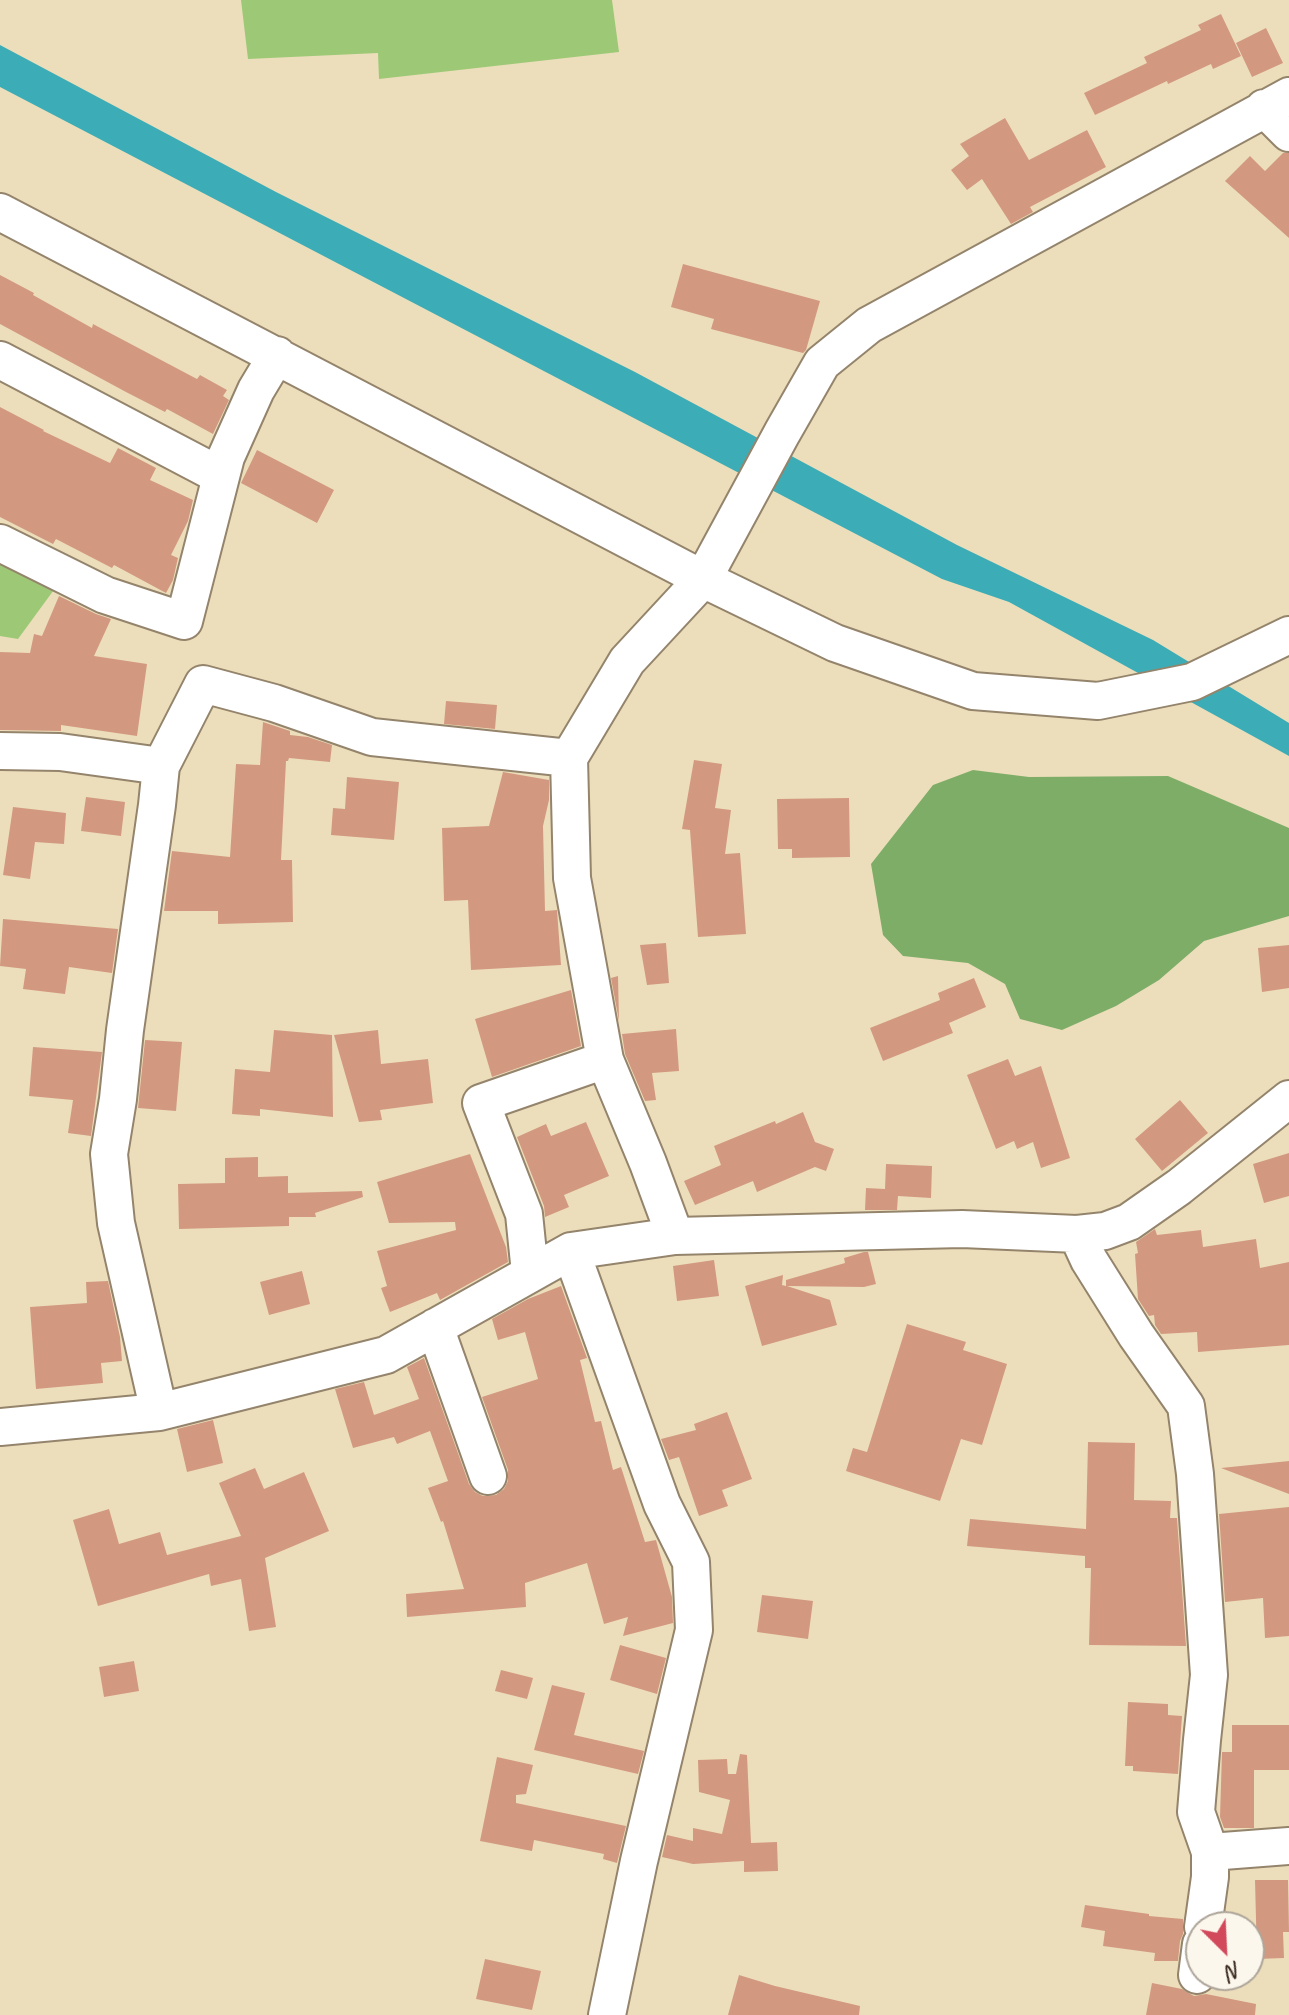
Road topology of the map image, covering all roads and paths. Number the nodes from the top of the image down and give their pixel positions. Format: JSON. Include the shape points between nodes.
{"nodes":[{"id":1,"x":1281,"y":112,"type":"edge"},
{"id":2,"x":0,"y":212,"type":"edge"},
{"id":3,"x":277,"y":355,"type":"junction"},
{"id":4,"x":0,"y":360,"type":"edge"},
{"id":5,"x":221,"y":476,"type":"junction"},
{"id":6,"x":0,"y":543,"type":"edge"},
{"id":7,"x":703,"y":579,"type":"junction"},
{"id":8,"x":1285,"y":638,"type":"edge"},
{"id":9,"x":0,"y":751,"type":"edge"},
{"id":10,"x":569,"y":758,"type":"junction"},
{"id":11,"x":161,"y":766,"type":"junction"},
{"id":12,"x":605,"y":1060,"type":"junction"},
{"id":13,"x":1289,"y":1099,"type":"edge"},
{"id":14,"x":1077,"y":1234,"type":"junction"},
{"id":15,"x":675,"y":1236,"type":"junction"},
{"id":16,"x":571,"y":1251,"type":"junction"},
{"id":17,"x":530,"y":1273,"type":"junction"},
{"id":18,"x":435,"y":1327,"type":"junction"},
{"id":19,"x":159,"y":1412,"type":"junction"},
{"id":20,"x":0,"y":1427,"type":"edge"},
{"id":21,"x":488,"y":1476,"type":"dead end"},
{"id":22,"x":1289,"y":1846,"type":"edge"},
{"id":23,"x":1210,"y":1852,"type":"junction"},
{"id":24,"x":1205,"y":1911,"type":"edge"},
{"id":25,"x":607,"y":2015,"type":"edge"}],
"edges":[{"from":1,"to":7,"type":"street","via":[[869,325],[822,363]]},
{"from":2,"to":3,"type":"street"},
{"from":3,"to":5,"type":"street","via":[[256,390]]},
{"from":3,"to":7,"type":"street"},
{"from":4,"to":5,"type":"street"},
{"from":5,"to":6,"type":"street","via":[[184,621],[105,595]]},
{"from":7,"to":8,"type":"street","via":[[835,643],[973,691],[1098,701],[1192,682]]},
{"from":7,"to":10,"type":"street","via":[[627,661]]},
{"from":9,"to":11,"type":"street","via":[[60,752]]},
{"from":10,"to":11,"type":"street","via":[[372,737],[203,684]]},
{"from":10,"to":12,"type":"street","via":[[572,878]]},
{"from":11,"to":19,"type":"street","via":[[109,1154],[116,1223]]},
{"from":12,"to":15,"type":"street"},
{"from":12,"to":17,"type":"street","via":[[481,1103],[524,1214]]},
{"from":13,"to":14,"type":"street","via":[[1129,1222]]},
{"from":14,"to":15,"type":"street","via":[[962,1229]]},
{"from":14,"to":23,"type":"street","via":[[1136,1335],[1186,1406],[1209,1675],[1196,1812]]},
{"from":15,"to":16,"type":"street"},
{"from":16,"to":17,"type":"street"},
{"from":16,"to":25,"type":"street","via":[[662,1504],[691,1562],[694,1630]]},
{"from":17,"to":18,"type":"street"},
{"from":18,"to":19,"type":"street","via":[[386,1355]]},
{"from":18,"to":21,"type":"street"},
{"from":19,"to":20,"type":"street"},
{"from":22,"to":23,"type":"street"},
{"from":23,"to":24,"type":"street"}]}
